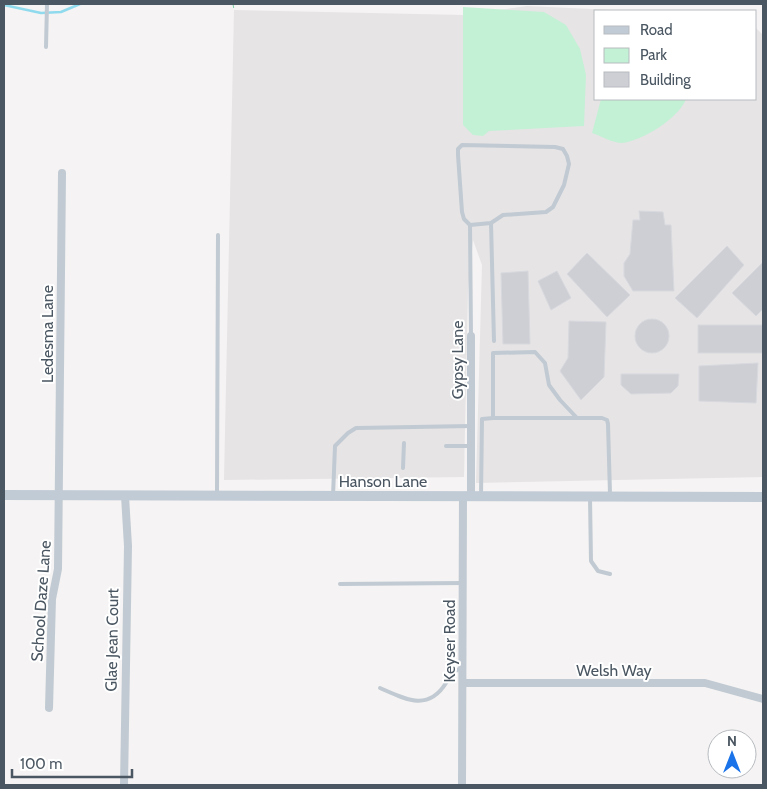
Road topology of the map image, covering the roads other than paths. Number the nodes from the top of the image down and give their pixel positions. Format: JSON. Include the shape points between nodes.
{"nodes":[{"id":1,"x":47,"y":4,"type":"edge"},
{"id":2,"x":46,"y":47,"type":"dead end"},
{"id":3,"x":62,"y":173,"type":"dead end"},
{"id":4,"x":492,"y":223,"type":"junction"},
{"id":5,"x":470,"y":225,"type":"junction"},
{"id":6,"x":218,"y":235,"type":"dead end"},
{"id":7,"x":471,"y":336,"type":"joint"},
{"id":8,"x":494,"y":342,"type":"dead end"},
{"id":9,"x":493,"y":418,"type":"junction"},
{"id":10,"x":577,"y":418,"type":"junction"},
{"id":11,"x":471,"y":426,"type":"junction"},
{"id":12,"x":404,"y":443,"type":"dead end"},
{"id":13,"x":446,"y":446,"type":"dead end"},
{"id":14,"x":471,"y":446,"type":"junction"},
{"id":15,"x":403,"y":468,"type":"dead end"},
{"id":16,"x":4,"y":495,"type":"edge"},
{"id":17,"x":60,"y":495,"type":"junction"},
{"id":18,"x":125,"y":496,"type":"junction"},
{"id":19,"x":217,"y":496,"type":"junction"},
{"id":20,"x":333,"y":496,"type":"junction"},
{"id":21,"x":472,"y":496,"type":"junction"},
{"id":22,"x":590,"y":496,"type":"junction"},
{"id":23,"x":610,"y":496,"type":"junction"},
{"id":24,"x":763,"y":497,"type":"edge"},
{"id":25,"x":610,"y":574,"type":"dead end"},
{"id":26,"x":340,"y":584,"type":"dead end"},
{"id":27,"x":463,"y":584,"type":"junction"},
{"id":28,"x":463,"y":668,"type":"junction"},
{"id":29,"x":463,"y":683,"type":"junction"},
{"id":30,"x":380,"y":688,"type":"dead end"},
{"id":31,"x":763,"y":699,"type":"edge"},
{"id":32,"x":49,"y":708,"type":"dead end"},
{"id":33,"x":124,"y":785,"type":"edge"},
{"id":34,"x":462,"y":785,"type":"edge"}],
"edges":[{"from":1,"to":2,"type":"lane"},
{"from":3,"to":17,"type":"street","name":"Ledesma Lane"},
{"from":4,"to":5,"type":"lane"},
{"from":4,"to":5,"type":"lane","via":[[504,215],[546,212],[553,207],[564,185],[569,164],[563,149],[462,145],[458,155],[462,212]]},
{"from":4,"to":8,"type":"lane"},
{"from":5,"to":7,"type":"lane","name":"Gypsy Lane"},
{"from":6,"to":19,"type":"lane"},
{"from":7,"to":11,"type":"street","name":"Gypsy Lane"},
{"from":9,"to":10,"type":"lane"},
{"from":9,"to":10,"type":"lane","via":[[493,353],[535,352],[545,362],[549,385]]},
{"from":9,"to":21,"type":"lane","via":[[482,419]]},
{"from":10,"to":23,"type":"lane","via":[[607,420]]},
{"from":11,"to":14,"type":"street","name":"Gypsy Lane"},
{"from":11,"to":20,"type":"lane","via":[[356,428],[335,446]]},
{"from":12,"to":15,"type":"lane"},
{"from":13,"to":14,"type":"lane"},
{"from":14,"to":21,"type":"street","name":"Gypsy Lane"},
{"from":16,"to":17,"type":"main road","name":"Hanson Lane"},
{"from":17,"to":18,"type":"main road","name":"Hanson Lane"},
{"from":17,"to":32,"type":"street","name":"School Daze Lane","via":[[58,568],[52,598]]},
{"from":18,"to":19,"type":"main road","name":"Hanson Lane"},
{"from":18,"to":33,"type":"street","name":"Glae Jean Court","via":[[128,546]]},
{"from":19,"to":20,"type":"main road","name":"Hanson Lane"},
{"from":20,"to":21,"type":"main road","name":"Hanson Lane"},
{"from":21,"to":22,"type":"main road","name":"Hanson Lane"},
{"from":21,"to":27,"type":"street","name":"Keyser Road"},
{"from":22,"to":23,"type":"main road","name":"Hanson Lane"},
{"from":22,"to":25,"type":"lane","via":[[591,561],[598,572]]},
{"from":23,"to":24,"type":"main road","name":"Hanson Lane"},
{"from":26,"to":27,"type":"lane"},
{"from":27,"to":28,"type":"street","name":"Keyser Road"},
{"from":28,"to":29,"type":"street","name":"Keyser Road"},
{"from":28,"to":30,"type":"lane","via":[[453,671],[436,696],[420,701],[406,700]]},
{"from":29,"to":31,"type":"street","name":"Welsh Way","via":[[705,683]]},
{"from":29,"to":34,"type":"street","name":"Keyser Road"}]}
